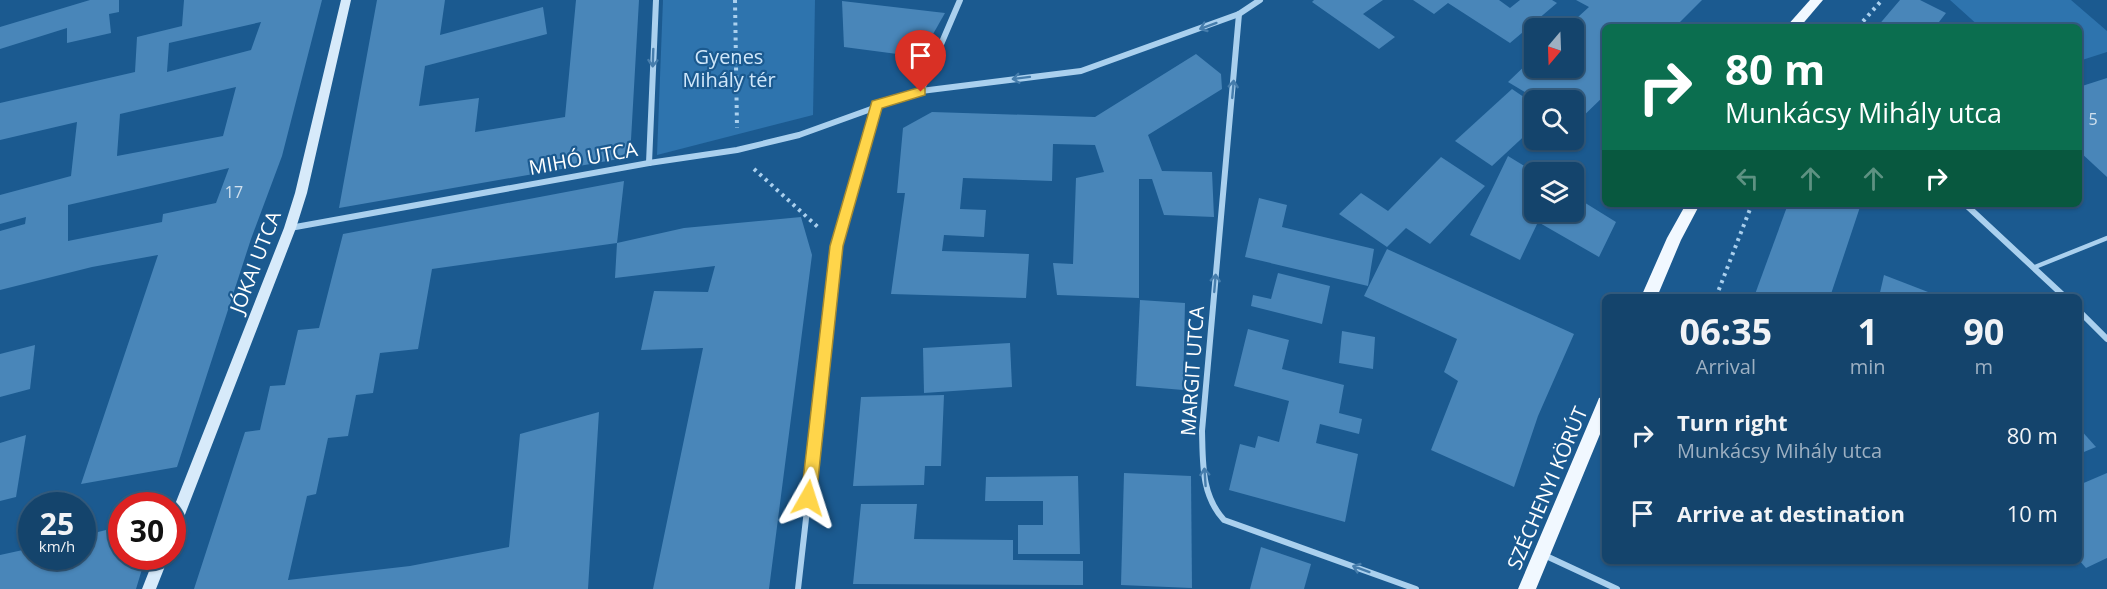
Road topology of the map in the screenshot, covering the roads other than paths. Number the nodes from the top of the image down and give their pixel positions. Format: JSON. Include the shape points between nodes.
{"nodes":[{"id":1,"x":346,"y":0,"type":"edge"},
{"id":2,"x":656,"y":0,"type":"edge"},
{"id":3,"x":960,"y":0,"type":"edge"},
{"id":4,"x":1260,"y":0,"type":"edge"},
{"id":5,"x":1817,"y":0,"type":"edge"},
{"id":6,"x":1239,"y":14,"type":"junction"},
{"id":7,"x":1795,"y":24,"type":"edge"},
{"id":8,"x":921,"y":92,"type":"junction"},
{"id":9,"x":876,"y":105,"type":"junction"},
{"id":10,"x":649,"y":163,"type":"junction"},
{"id":11,"x":1691,"y":207,"type":"edge"},
{"id":12,"x":1968,"y":207,"type":"edge"},
{"id":13,"x":290,"y":228,"type":"junction"},
{"id":14,"x":2107,"y":238,"type":"edge"},
{"id":15,"x":2035,"y":267,"type":"junction"},
{"id":16,"x":1651,"y":294,"type":"edge"},
{"id":17,"x":2062,"y":294,"type":"edge"},
{"id":18,"x":2082,"y":314,"type":"edge"},
{"id":19,"x":2107,"y":339,"type":"edge"},
{"id":20,"x":1602,"y":410,"type":"edge"},
{"id":21,"x":186,"y":494,"type":"edge"},
{"id":22,"x":1542,"y":554,"type":"junction"},
{"id":23,"x":156,"y":570,"type":"edge"},
{"id":24,"x":149,"y":589,"type":"edge"},
{"id":25,"x":798,"y":589,"type":"edge"},
{"id":26,"x":1416,"y":589,"type":"edge"},
{"id":27,"x":1527,"y":589,"type":"edge"},
{"id":28,"x":1617,"y":589,"type":"edge"}],
"edges":[{"from":1,"to":13,"type":"street","name":"JÓKAI UTCA"},
{"from":2,"to":10,"type":"street","one_way":true},
{"from":3,"to":8,"type":"street"},
{"from":4,"to":6,"type":"street","name":"MIHÓ UTCA"},
{"from":5,"to":7,"type":"main road"},
{"from":6,"to":8,"type":"street","name":"MIHÓ UTCA","one_way":true,"via":[[1081,71]]},
{"from":26,"to":6,"type":"street","name":"MARGIT UTCA","one_way":true,"via":[[1224,520],[1212,510],[1206,493],[1202,431]]},
{"from":8,"to":9,"type":"street","name":"MIHÓ UTCA"},
{"from":9,"to":10,"type":"street","name":"MIHÓ UTCA","via":[[799,135],[737,150]]},
{"from":9,"to":25,"type":"street","via":[[837,246]]},
{"from":10,"to":13,"type":"street","name":"MIHÓ UTCA"},
{"from":11,"to":16,"type":"main road"},
{"from":12,"to":15,"type":"street"},
{"from":13,"to":21,"type":"street","name":"JÓKAI UTCA"},
{"from":14,"to":15,"type":"lane"},
{"from":15,"to":17,"type":"street"},
{"from":18,"to":19,"type":"street"},
{"from":20,"to":22,"type":"main road","name":"SZÉCHENYI KÖRÚT"},
{"from":22,"to":27,"type":"main road","name":"SZÉCHENYI KÖRÚT"},
{"from":22,"to":28,"type":"street"},
{"from":23,"to":24,"type":"street"}]}
